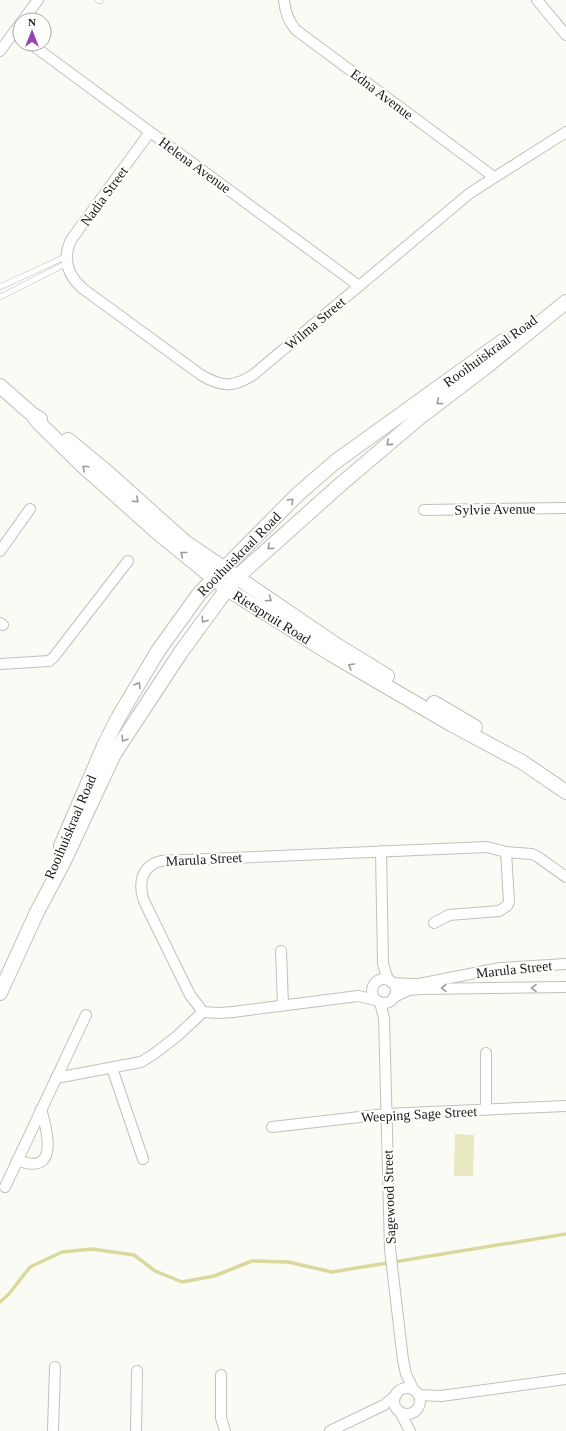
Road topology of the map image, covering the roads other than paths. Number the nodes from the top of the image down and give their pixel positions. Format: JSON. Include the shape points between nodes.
{"nodes":[{"id":1,"x":38,"y":0,"type":"edge"},
{"id":2,"x":284,"y":0,"type":"edge"},
{"id":3,"x":537,"y":0,"type":"edge"},
{"id":4,"x":29,"y":12,"type":"edge"},
{"id":5,"x":566,"y":35,"type":"edge"},
{"id":6,"x":12,"y":37,"type":"edge"},
{"id":7,"x":0,"y":51,"type":"edge"},
{"id":8,"x":42,"y":52,"type":"edge"},
{"id":9,"x":150,"y":132,"type":"junction"},
{"id":10,"x":566,"y":132,"type":"edge"},
{"id":11,"x":494,"y":177,"type":"junction"},
{"id":12,"x":67,"y":260,"type":"junction"},
{"id":13,"x":360,"y":286,"type":"junction"},
{"id":14,"x":0,"y":287,"type":"edge"},
{"id":15,"x":0,"y":297,"type":"edge"},
{"id":16,"x":566,"y":300,"type":"edge"},
{"id":17,"x":0,"y":386,"type":"edge"},
{"id":18,"x":33,"y":415,"type":"junction"},
{"id":19,"x":566,"y":508,"type":"edge"},
{"id":20,"x":30,"y":509,"type":"dead end"},
{"id":21,"x":424,"y":510,"type":"dead end"},
{"id":22,"x":0,"y":551,"type":"edge"},
{"id":23,"x":128,"y":561,"type":"dead end"},
{"id":24,"x":224,"y":568,"type":"junction"},
{"id":25,"x":237,"y":577,"type":"junction"},
{"id":26,"x":214,"y":578,"type":"junction"},
{"id":27,"x":226,"y":589,"type":"junction"},
{"id":28,"x":0,"y":664,"type":"edge"},
{"id":29,"x":522,"y":762,"type":"junction"},
{"id":30,"x":566,"y":792,"type":"edge"},
{"id":31,"x":381,"y":851,"type":"junction"},
{"id":32,"x":506,"y":852,"type":"junction"},
{"id":33,"x":566,"y":877,"type":"edge"},
{"id":34,"x":37,"y":912,"type":"junction"},
{"id":35,"x":434,"y":923,"type":"dead end"},
{"id":36,"x":281,"y":951,"type":"dead end"},
{"id":37,"x":383,"y":964,"type":"junction"},
{"id":38,"x":566,"y":964,"type":"edge"},
{"id":39,"x":390,"y":982,"type":"junction"},
{"id":40,"x":375,"y":985,"type":"junction"},
{"id":41,"x":566,"y":987,"type":"edge"},
{"id":42,"x":0,"y":993,"type":"edge"},
{"id":43,"x":358,"y":996,"type":"junction"},
{"id":44,"x":385,"y":1000,"type":"junction"},
{"id":45,"x":283,"y":1005,"type":"junction"},
{"id":46,"x":202,"y":1012,"type":"junction"},
{"id":47,"x":86,"y":1015,"type":"dead end"},
{"id":48,"x":486,"y":1053,"type":"dead end"},
{"id":49,"x":112,"y":1068,"type":"junction"},
{"id":50,"x":56,"y":1078,"type":"junction"},
{"id":51,"x":566,"y":1106,"type":"edge"},
{"id":52,"x":42,"y":1109,"type":"junction"},
{"id":53,"x":486,"y":1110,"type":"junction"},
{"id":54,"x":386,"y":1114,"type":"junction"},
{"id":55,"x":272,"y":1127,"type":"dead end"},
{"id":56,"x":143,"y":1159,"type":"dead end"},
{"id":57,"x":17,"y":1160,"type":"junction"},
{"id":58,"x":5,"y":1187,"type":"dead end"},
{"id":59,"x":55,"y":1367,"type":"dead end"},
{"id":60,"x":137,"y":1371,"type":"dead end"},
{"id":61,"x":406,"y":1374,"type":"junction"},
{"id":62,"x":221,"y":1375,"type":"dead end"},
{"id":63,"x":566,"y":1379,"type":"edge"},
{"id":64,"x":398,"y":1392,"type":"junction"},
{"id":65,"x":416,"y":1392,"type":"junction"},
{"id":66,"x":442,"y":1396,"type":"junction"},
{"id":67,"x":384,"y":1405,"type":"junction"},
{"id":68,"x":398,"y":1410,"type":"junction"},
{"id":69,"x":416,"y":1410,"type":"junction"},
{"id":70,"x":53,"y":1431,"type":"edge"},
{"id":71,"x":136,"y":1431,"type":"edge"},
{"id":72,"x":225,"y":1431,"type":"edge"},
{"id":73,"x":330,"y":1431,"type":"edge"},
{"id":74,"x":410,"y":1431,"type":"edge"},
{"id":75,"x":413,"y":1431,"type":"edge"}],
"edges":[{"from":1,"to":4,"type":"street"},
{"from":2,"to":11,"type":"street","name":"Edna Avenue","via":[[287,16],[296,30]]},
{"from":3,"to":5,"type":"street"},
{"from":6,"to":7,"type":"street"},
{"from":8,"to":9,"type":"street","name":"Helena Avenue"},
{"from":9,"to":12,"type":"street","name":"Nadia Street","via":[[71,240]]},
{"from":9,"to":13,"type":"street","name":"Helena Avenue"},
{"from":10,"to":11,"type":"street","name":"Wilma Street"},
{"from":11,"to":13,"type":"street","name":"Wilma Street","via":[[470,193]]},
{"from":12,"to":13,"type":"street","name":"Wilma Street","via":[[73,279],[82,288],[201,375],[216,383],[230,385],[253,375]]},
{"from":12,"to":14,"type":"lane"},
{"from":12,"to":15,"type":"lane"},
{"from":24,"to":16,"type":"main road","name":"Rooihuiskraal Road","one_way":true,"via":[[297,494],[335,462],[528,323]]},
{"from":16,"to":25,"type":"main road","name":"Rooihuiskraal Road","one_way":true,"via":[[482,370],[419,418]]},
{"from":17,"to":18,"type":"main road","name":"Rietspruit Road"},
{"from":18,"to":24,"type":"main road","name":"Rietspruit Road","one_way":true,"via":[[108,473],[185,542]]},
{"from":26,"to":18,"type":"main road","name":"Rietspruit Road","one_way":true,"via":[[88,471]]},
{"from":19,"to":21,"type":"street","name":"Sylvie Avenue"},
{"from":20,"to":22,"type":"street"},
{"from":23,"to":28,"type":"street","via":[[53,658],[48,662]]},
{"from":24,"to":25,"type":"main road","name":"Rietspruit Road"},
{"from":24,"to":26,"type":"main road","name":"Rooihuiskraal Road"},
{"from":25,"to":27,"type":"main road","name":"Rooihuiskraal Road"},
{"from":25,"to":29,"type":"main road","name":"Rietspruit Road","one_way":true,"via":[[338,646],[474,727]]},
{"from":26,"to":27,"type":"main road","name":"Rietspruit Road"},
{"from":34,"to":26,"type":"main road","name":"Rooihuiskraal Road","one_way":true,"via":[[40,896],[118,718],[158,651]]},
{"from":29,"to":27,"type":"main road","name":"Rietspruit Road","one_way":true,"via":[[331,654]]},
{"from":27,"to":34,"type":"main road","name":"Rooihuiskraal Road","one_way":true,"via":[[114,754]]},
{"from":29,"to":30,"type":"main road","name":"Rietspruit Road"},
{"from":31,"to":32,"type":"street","name":"Marula Street","via":[[487,847]]},
{"from":31,"to":37,"type":"street"},
{"from":31,"to":46,"type":"street","name":"Marula Street","via":[[162,861],[149,867],[142,878],[142,894],[190,995]]},
{"from":32,"to":33,"type":"street","name":"Marula Street","via":[[527,853],[538,857]]},
{"from":32,"to":35,"type":"street","via":[[509,902],[507,906],[499,911],[449,915]]},
{"from":34,"to":42,"type":"main road","name":"Rooihuiskraal Road"},
{"from":36,"to":45,"type":"street"},
{"from":37,"to":39,"type":"street"},
{"from":37,"to":40,"type":"street"},
{"from":38,"to":39,"type":"street","name":"Marula Street","via":[[500,968],[418,984]]},
{"from":39,"to":40,"type":"street","via":[[381,980]]},
{"from":39,"to":44,"type":"street","via":[[395,989]]},
{"from":40,"to":43,"type":"street"},
{"from":40,"to":44,"type":"street","via":[[372,994]]},
{"from":41,"to":44,"type":"street","name":"Marula Street","one_way":true,"via":[[420,989],[410,990]]},
{"from":43,"to":44,"type":"street"},
{"from":43,"to":45,"type":"street"},
{"from":44,"to":54,"type":"street","name":"Sagewood Street"},
{"from":45,"to":46,"type":"street","via":[[219,1013]]},
{"from":46,"to":49,"type":"street","via":[[176,1037],[148,1058]]},
{"from":47,"to":50,"type":"street"},
{"from":48,"to":53,"type":"street"},
{"from":49,"to":50,"type":"street"},
{"from":49,"to":56,"type":"street"},
{"from":50,"to":52,"type":"street"},
{"from":51,"to":53,"type":"street","name":"Weeping Sage Street"},
{"from":52,"to":57,"type":"street"},
{"from":52,"to":57,"type":"street","via":[[48,1143],[46,1157],[34,1165]]},
{"from":53,"to":54,"type":"street","name":"Weeping Sage Street"},
{"from":54,"to":55,"type":"street","name":"Weeping Sage Street"},
{"from":54,"to":61,"type":"street","name":"Sagewood Street","via":[[390,1249]]},
{"from":57,"to":58,"type":"street"},
{"from":59,"to":70,"type":"street"},
{"from":60,"to":71,"type":"street"},
{"from":61,"to":64,"type":"street","name":"Sagewood Street"},
{"from":61,"to":65,"type":"street","name":"Sagewood Street"},
{"from":62,"to":72,"type":"street","via":[[221,1418]]},
{"from":63,"to":66,"type":"street"},
{"from":64,"to":65,"type":"street","via":[[406,1388]]},
{"from":64,"to":67,"type":"street"},
{"from":64,"to":68,"type":"street","via":[[394,1401]]},
{"from":65,"to":66,"type":"street"},
{"from":65,"to":69,"type":"street","via":[[420,1401]]},
{"from":66,"to":69,"type":"street"},
{"from":67,"to":68,"type":"street"},
{"from":67,"to":73,"type":"street"},
{"from":68,"to":69,"type":"street","via":[[406,1414]]},
{"from":68,"to":74,"type":"street"},
{"from":69,"to":75,"type":"street"}]}
